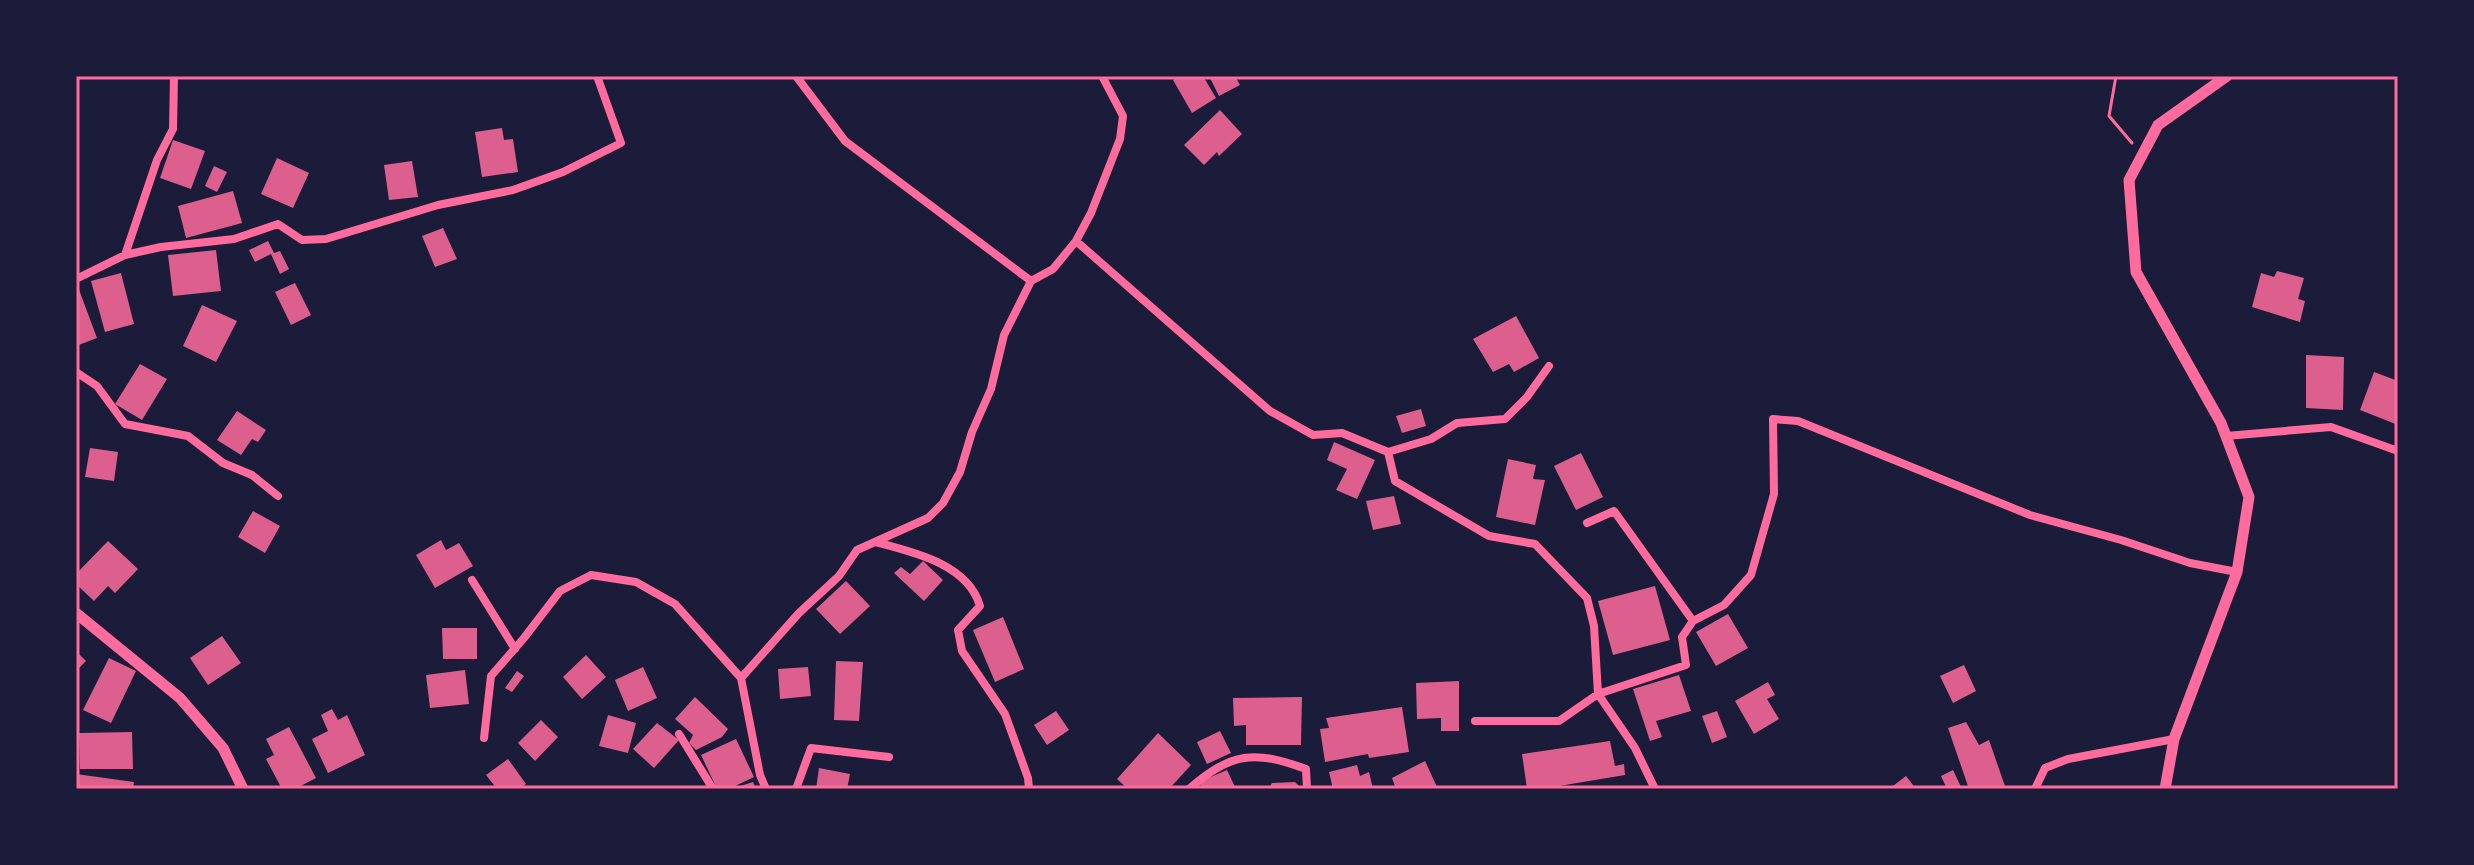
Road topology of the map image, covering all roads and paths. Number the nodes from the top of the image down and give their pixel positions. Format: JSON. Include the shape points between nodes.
{"nodes":[{"id":1,"x":174,"y":76,"type":"edge"},
{"id":2,"x":597,"y":76,"type":"edge"},
{"id":3,"x":796,"y":76,"type":"edge"},
{"id":4,"x":1102,"y":76,"type":"edge"},
{"id":5,"x":2116,"y":76,"type":"edge"},
{"id":6,"x":2227,"y":76,"type":"edge"},
{"id":7,"x":2143,"y":154,"type":"junction"},
{"id":8,"x":1076,"y":241,"type":"junction"},
{"id":9,"x":125,"y":255,"type":"junction"},
{"id":10,"x":76,"y":279,"type":"edge"},
{"id":11,"x":1031,"y":281,"type":"junction"},
{"id":12,"x":1549,"y":366,"type":"dead end"},
{"id":13,"x":76,"y":372,"type":"edge"},
{"id":14,"x":2226,"y":436,"type":"junction"},
{"id":15,"x":2398,"y":451,"type":"edge"},
{"id":16,"x":1388,"y":452,"type":"junction"},
{"id":17,"x":278,"y":496,"type":"dead end"},
{"id":18,"x":1587,"y":523,"type":"dead end"},
{"id":19,"x":875,"y":541,"type":"junction"},
{"id":20,"x":2237,"y":572,"type":"junction"},
{"id":21,"x":472,"y":580,"type":"dead end"},
{"id":22,"x":76,"y":613,"type":"edge"},
{"id":23,"x":1693,"y":621,"type":"junction"},
{"id":24,"x":515,"y":649,"type":"junction"},
{"id":25,"x":741,"y":678,"type":"junction"},
{"id":26,"x":1598,"y":694,"type":"junction"},
{"id":27,"x":1475,"y":721,"type":"dead end"},
{"id":28,"x":679,"y":734,"type":"dead end"},
{"id":29,"x":484,"y":738,"type":"dead end"},
{"id":30,"x":2174,"y":739,"type":"junction"},
{"id":31,"x":889,"y":757,"type":"dead end"},
{"id":32,"x":243,"y":789,"type":"edge"},
{"id":33,"x":713,"y":789,"type":"edge"},
{"id":34,"x":766,"y":789,"type":"edge"},
{"id":35,"x":796,"y":789,"type":"edge"},
{"id":36,"x":1029,"y":789,"type":"edge"},
{"id":37,"x":1189,"y":789,"type":"edge"},
{"id":38,"x":1307,"y":789,"type":"edge"},
{"id":39,"x":1655,"y":789,"type":"edge"},
{"id":40,"x":2035,"y":789,"type":"edge"},
{"id":41,"x":2165,"y":789,"type":"edge"}],
"edges":[{"from":1,"to":9,"type":"street","via":[[173,129]]},
{"from":2,"to":9,"type":"street","via":[[621,143],[563,172],[326,239],[302,240],[278,224],[234,239]]},
{"from":3,"to":11,"type":"street","via":[[845,141]]},
{"from":4,"to":8,"type":"street","via":[[1123,116],[1120,139]]},
{"from":5,"to":7,"type":"path","via":[[2109,116]]},
{"from":6,"to":7,"type":"street","via":[[2158,125]]},
{"from":7,"to":14,"type":"street","via":[[2129,180],[2136,272]]},
{"from":8,"to":11,"type":"street","via":[[1053,269]]},
{"from":8,"to":16,"type":"street","via":[[1270,411],[1313,435],[1342,433]]},
{"from":9,"to":10,"type":"street"},
{"from":11,"to":19,"type":"street","via":[[1004,335],[991,389],[943,503],[928,518]]},
{"from":12,"to":16,"type":"street","via":[[1505,419],[1457,423],[1431,439]]},
{"from":13,"to":17,"type":"street","via":[[97,386],[125,424],[188,436]]},
{"from":14,"to":15,"type":"street","via":[[2331,427]]},
{"from":14,"to":20,"type":"street","via":[[2249,497]]},
{"from":16,"to":26,"type":"street","via":[[1395,481],[1489,536],[1535,544],[1587,598]]},
{"from":18,"to":23,"type":"street","via":[[1614,511]]},
{"from":19,"to":25,"type":"street","via":[[857,550],[839,576]]},
{"from":19,"to":36,"type":"street","via":[[959,574],[976,595],[980,606],[958,630],[962,651],[1005,714]]},
{"from":20,"to":23,"type":"street","via":[[2030,515],[1798,421],[1773,419],[1774,494],[1751,575],[1724,605]]},
{"from":20,"to":30,"type":"street"},
{"from":21,"to":24,"type":"street"},
{"from":22,"to":32,"type":"street","via":[[180,698],[223,748]]},
{"from":23,"to":26,"type":"street","via":[[1682,637],[1686,665]]},
{"from":24,"to":25,"type":"street","via":[[560,591],[591,575],[636,582],[675,604]]},
{"from":24,"to":29,"type":"street","via":[[491,676]]},
{"from":25,"to":34,"type":"street"},
{"from":26,"to":27,"type":"street","via":[[1559,721]]},
{"from":26,"to":39,"type":"street"},
{"from":28,"to":33,"type":"street"},
{"from":30,"to":40,"type":"street","via":[[2068,759],[2045,768]]},
{"from":30,"to":41,"type":"street"},
{"from":31,"to":35,"type":"street","via":[[811,748]]},
{"from":37,"to":38,"type":"street","via":[[1211,771],[1260,755],[1306,769]]}]}
